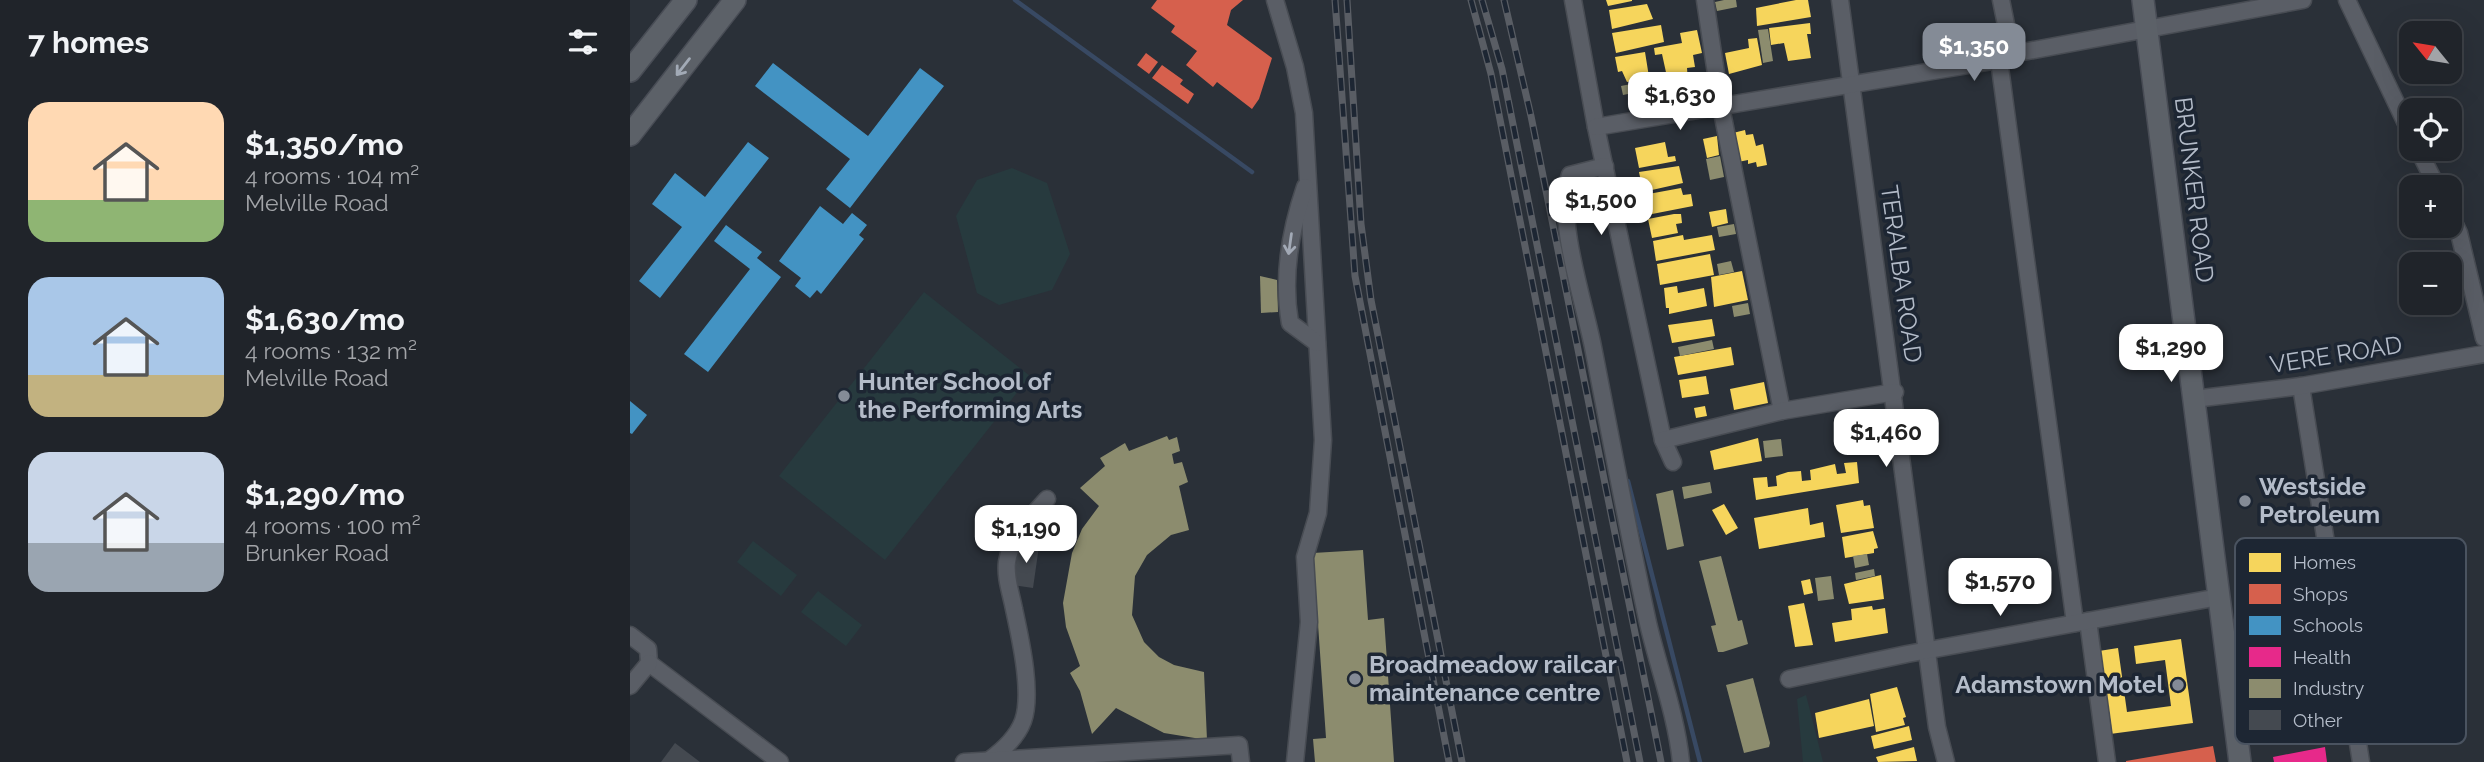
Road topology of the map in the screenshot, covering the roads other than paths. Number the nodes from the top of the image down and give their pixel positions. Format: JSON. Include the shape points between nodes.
{"nodes":[{"id":1,"x":686,"y":0,"type":"edge"},
{"id":2,"x":735,"y":0,"type":"edge"},
{"id":3,"x":1275,"y":0,"type":"edge"},
{"id":4,"x":1573,"y":0,"type":"edge"},
{"id":5,"x":1705,"y":0,"type":"edge"},
{"id":6,"x":1840,"y":0,"type":"edge"},
{"id":7,"x":2001,"y":0,"type":"edge"},
{"id":8,"x":2143,"y":0,"type":"edge"},
{"id":9,"x":2303,"y":0,"type":"edge"},
{"id":10,"x":2347,"y":0,"type":"edge"},
{"id":11,"x":2147,"y":29,"type":"junction"},
{"id":12,"x":2005,"y":57,"type":"junction"},
{"id":13,"x":630,"y":72,"type":"edge"},
{"id":14,"x":1852,"y":85,"type":"junction"},
{"id":15,"x":1721,"y":107,"type":"junction"},
{"id":16,"x":2399,"y":109,"type":"edge"},
{"id":17,"x":1596,"y":127,"type":"junction"},
{"id":18,"x":630,"y":135,"type":"edge"},
{"id":19,"x":1605,"y":166,"type":"junction"},
{"id":20,"x":1308,"y":178,"type":"junction"},
{"id":21,"x":2460,"y":238,"type":"edge"},
{"id":22,"x":2484,"y":338,"type":"edge"},
{"id":23,"x":1317,"y":343,"type":"junction"},
{"id":24,"x":2484,"y":354,"type":"edge"},
{"id":25,"x":2301,"y":386,"type":"junction"},
{"id":26,"x":1895,"y":392,"type":"junction"},
{"id":27,"x":2194,"y":399,"type":"junction"},
{"id":28,"x":1782,"y":411,"type":"junction"},
{"id":29,"x":1663,"y":440,"type":"junction"},
{"id":30,"x":1673,"y":462,"type":"dead end"},
{"id":31,"x":1047,"y":499,"type":"dead end"},
{"id":32,"x":2325,"y":538,"type":"edge"},
{"id":33,"x":2219,"y":597,"type":"junction"},
{"id":34,"x":2082,"y":622,"type":"junction"},
{"id":35,"x":630,"y":635,"type":"edge"},
{"id":36,"x":1927,"y":651,"type":"junction"},
{"id":37,"x":649,"y":663,"type":"junction"},
{"id":38,"x":1789,"y":679,"type":"dead end"},
{"id":39,"x":630,"y":686,"type":"edge"},
{"id":40,"x":2235,"y":723,"type":"edge"},
{"id":41,"x":2238,"y":744,"type":"edge"},
{"id":42,"x":2358,"y":744,"type":"edge"},
{"id":43,"x":1294,"y":760,"type":"edge"},
{"id":44,"x":988,"y":761,"type":"edge"},
{"id":45,"x":780,"y":762,"type":"edge"},
{"id":46,"x":964,"y":762,"type":"edge"},
{"id":47,"x":1241,"y":762,"type":"edge"},
{"id":48,"x":1681,"y":762,"type":"edge"},
{"id":49,"x":1946,"y":762,"type":"edge"},
{"id":50,"x":2107,"y":762,"type":"edge"},
{"id":51,"x":2240,"y":762,"type":"edge"},
{"id":52,"x":2361,"y":762,"type":"edge"}],
"edges":[{"from":1,"to":13,"type":"main road"},
{"from":2,"to":18,"type":"main road","one_way":true},
{"from":3,"to":20,"type":"street","via":[[1304,113]]},
{"from":4,"to":17,"type":"street"},
{"from":5,"to":15,"type":"street"},
{"from":6,"to":14,"type":"street","name":"TERALBA ROAD"},
{"from":7,"to":12,"type":"street"},
{"from":8,"to":11,"type":"main road","name":"BRUNKER ROAD"},
{"from":9,"to":11,"type":"street"},
{"from":10,"to":16,"type":"street"},
{"from":11,"to":12,"type":"street"},
{"from":11,"to":27,"type":"main road","name":"BRUNKER ROAD"},
{"from":12,"to":14,"type":"street"},
{"from":12,"to":34,"type":"street"},
{"from":14,"to":15,"type":"street"},
{"from":14,"to":26,"type":"street","name":"TERALBA ROAD"},
{"from":15,"to":17,"type":"street"},
{"from":15,"to":28,"type":"street"},
{"from":17,"to":19,"type":"street"},
{"from":19,"to":29,"type":"street"},
{"from":19,"to":48,"type":"street","via":[[1570,175],[1564,192],[1574,267],[1624,515],[1659,674],[1672,704]]},
{"from":20,"to":23,"type":"street"},
{"from":20,"to":23,"type":"street","one_way":true,"via":[[1289,242],[1286,300],[1290,323]]},
{"from":21,"to":22,"type":"street"},
{"from":23,"to":43,"type":"street","via":[[1323,440],[1318,513],[1305,557],[1309,622]]},
{"from":24,"to":25,"type":"street","name":"VERE ROAD"},
{"from":25,"to":27,"type":"street","name":"VERE ROAD"},
{"from":25,"to":32,"type":"street"},
{"from":26,"to":28,"type":"street"},
{"from":26,"to":36,"type":"street","name":"TERALBA ROAD"},
{"from":27,"to":33,"type":"main road","name":"BRUNKER ROAD"},
{"from":28,"to":29,"type":"street"},
{"from":29,"to":30,"type":"street"},
{"from":31,"to":44,"type":"street","via":[[1019,531],[1007,559],[1006,579],[1020,636],[1023,720],[1004,749]]},
{"from":33,"to":34,"type":"street"},
{"from":33,"to":40,"type":"main road","name":"BRUNKER ROAD"},
{"from":34,"to":36,"type":"street"},
{"from":34,"to":50,"type":"street"},
{"from":35,"to":37,"type":"street","via":[[648,649]]},
{"from":36,"to":38,"type":"street"},
{"from":36,"to":49,"type":"street","name":"TERALBA ROAD"},
{"from":37,"to":39,"type":"street"},
{"from":37,"to":45,"type":"street"},
{"from":41,"to":51,"type":"main road","name":"BRUNKER ROAD"},
{"from":42,"to":52,"type":"street"},
{"from":44,"to":46,"type":"street"},
{"from":44,"to":47,"type":"street","via":[[1239,745]]}]}
